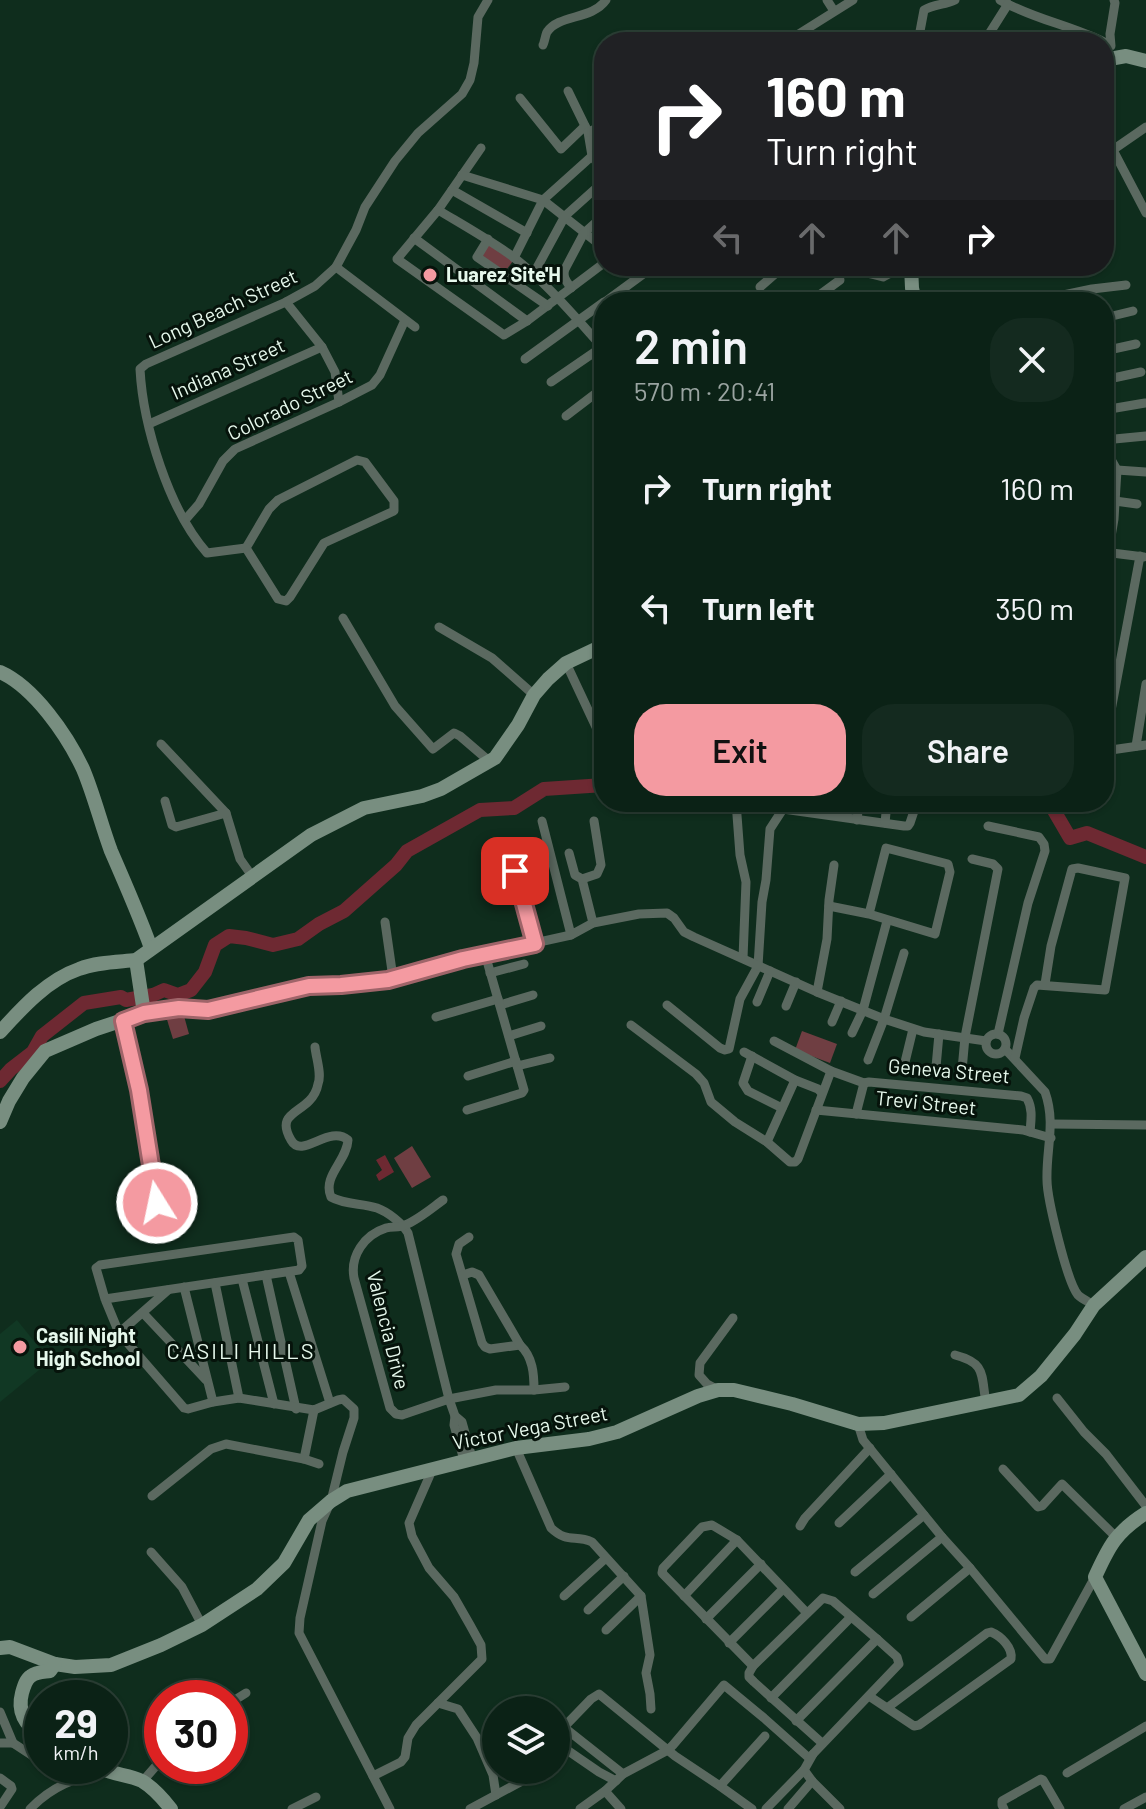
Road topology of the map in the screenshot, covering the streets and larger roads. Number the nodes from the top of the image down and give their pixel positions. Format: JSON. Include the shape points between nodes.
{"nodes":[{"id":1,"x":488,"y":0,"type":"edge"},
{"id":2,"x":606,"y":0,"type":"edge"},
{"id":3,"x":827,"y":0,"type":"edge"},
{"id":4,"x":853,"y":0,"type":"edge"},
{"id":5,"x":955,"y":0,"type":"edge"},
{"id":6,"x":1020,"y":0,"type":"edge"},
{"id":7,"x":1114,"y":0,"type":"edge"},
{"id":8,"x":1004,"y":2,"type":"edge"},
{"id":9,"x":834,"y":11,"type":"junction"},
{"id":10,"x":1022,"y":12,"type":"junction"},
{"id":11,"x":801,"y":32,"type":"edge"},
{"id":12,"x":920,"y":32,"type":"edge"},
{"id":13,"x":989,"y":32,"type":"edge"},
{"id":14,"x":1082,"y":32,"type":"edge"},
{"id":15,"x":1110,"y":32,"type":"edge"},
{"id":16,"x":543,"y":45,"type":"dead end"},
{"id":17,"x":1114,"y":48,"type":"edge"},
{"id":18,"x":1126,"y":56,"type":"junction"},
{"id":19,"x":1114,"y":57,"type":"edge"},
{"id":20,"x":1146,"y":61,"type":"edge"},
{"id":21,"x":568,"y":91,"type":"dead end"},
{"id":22,"x":520,"y":98,"type":"dead end"},
{"id":23,"x":594,"y":127,"type":"edge"},
{"id":24,"x":586,"y":129,"type":"junction"},
{"id":25,"x":1144,"y":132,"type":"edge"},
{"id":26,"x":481,"y":148,"type":"dead end"},
{"id":27,"x":1114,"y":150,"type":"edge"},
{"id":28,"x":592,"y":156,"type":"junction"},
{"id":29,"x":594,"y":159,"type":"edge"},
{"id":30,"x":1114,"y":162,"type":"edge"},
{"id":31,"x":462,"y":175,"type":"junction"},
{"id":32,"x":452,"y":190,"type":"junction"},
{"id":33,"x":594,"y":190,"type":"edge"},
{"id":34,"x":543,"y":200,"type":"junction"},
{"id":35,"x":438,"y":210,"type":"junction"},
{"id":36,"x":1146,"y":213,"type":"edge"},
{"id":37,"x":565,"y":216,"type":"junction"},
{"id":38,"x":594,"y":224,"type":"edge"},
{"id":39,"x":527,"y":233,"type":"junction"},
{"id":40,"x":584,"y":233,"type":"junction"},
{"id":41,"x":414,"y":238,"type":"junction"},
{"id":42,"x":488,"y":239,"type":"junction"},
{"id":43,"x":594,"y":240,"type":"edge"},
{"id":44,"x":514,"y":258,"type":"junction"},
{"id":45,"x":336,"y":267,"type":"junction"},
{"id":46,"x":594,"y":271,"type":"edge"},
{"id":47,"x":533,"y":275,"type":"junction"},
{"id":48,"x":640,"y":276,"type":"edge"},
{"id":49,"x":773,"y":276,"type":"edge"},
{"id":50,"x":840,"y":280,"type":"dead end"},
{"id":51,"x":1126,"y":285,"type":"dead end"},
{"id":52,"x":760,"y":287,"type":"dead end"},
{"id":53,"x":571,"y":288,"type":"junction"},
{"id":54,"x":618,"y":292,"type":"edge"},
{"id":55,"x":824,"y":292,"type":"edge"},
{"id":56,"x":1078,"y":292,"type":"edge"},
{"id":57,"x":557,"y":299,"type":"junction"},
{"id":58,"x":286,"y":302,"type":"junction"},
{"id":59,"x":548,"y":306,"type":"junction"},
{"id":60,"x":594,"y":310,"type":"edge"},
{"id":61,"x":1133,"y":311,"type":"dead end"},
{"id":62,"x":1114,"y":316,"type":"edge"},
{"id":63,"x":405,"y":320,"type":"junction"},
{"id":64,"x":527,"y":321,"type":"junction"},
{"id":65,"x":579,"y":321,"type":"junction"},
{"id":66,"x":415,"y":327,"type":"dead end"},
{"id":67,"x":594,"y":338,"type":"edge"},
{"id":68,"x":1136,"y":344,"type":"dead end"},
{"id":69,"x":322,"y":347,"type":"junction"},
{"id":70,"x":1114,"y":349,"type":"edge"},
{"id":71,"x":594,"y":354,"type":"edge"},
{"id":72,"x":525,"y":359,"type":"dead end"},
{"id":73,"x":1141,"y":372,"type":"dead end"},
{"id":74,"x":1114,"y":378,"type":"edge"},
{"id":75,"x":551,"y":382,"type":"dead end"},
{"id":76,"x":594,"y":395,"type":"edge"},
{"id":77,"x":339,"y":402,"type":"junction"},
{"id":78,"x":1145,"y":403,"type":"edge"},
{"id":79,"x":1114,"y":408,"type":"edge"},
{"id":80,"x":566,"y":416,"type":"dead end"},
{"id":81,"x":149,"y":424,"type":"junction"},
{"id":82,"x":1146,"y":436,"type":"edge"},
{"id":83,"x":1114,"y":439,"type":"edge"},
{"id":84,"x":1114,"y":465,"type":"edge"},
{"id":85,"x":1117,"y":470,"type":"junction"},
{"id":86,"x":1146,"y":472,"type":"edge"},
{"id":87,"x":1115,"y":501,"type":"junction"},
{"id":88,"x":1137,"y":504,"type":"dead end"},
{"id":89,"x":1114,"y":507,"type":"edge"},
{"id":90,"x":185,"y":520,"type":"junction"},
{"id":91,"x":246,"y":548,"type":"junction"},
{"id":92,"x":1114,"y":553,"type":"edge"},
{"id":93,"x":1143,"y":557,"type":"edge"},
{"id":94,"x":343,"y":618,"type":"dead end"},
{"id":95,"x":439,"y":627,"type":"dead end"},
{"id":96,"x":594,"y":650,"type":"edge"},
{"id":97,"x":566,"y":663,"type":"junction"},
{"id":98,"x":0,"y":672,"type":"edge"},
{"id":99,"x":1146,"y":684,"type":"edge"},
{"id":100,"x":534,"y":695,"type":"junction"},
{"id":101,"x":1114,"y":701,"type":"edge"},
{"id":102,"x":594,"y":723,"type":"edge"},
{"id":103,"x":161,"y":744,"type":"dead end"},
{"id":104,"x":1141,"y":746,"type":"edge"},
{"id":105,"x":1114,"y":749,"type":"edge"},
{"id":106,"x":489,"y":761,"type":"junction"},
{"id":107,"x":165,"y":801,"type":"dead end"},
{"id":108,"x":737,"y":812,"type":"edge"},
{"id":109,"x":779,"y":812,"type":"edge"},
{"id":110,"x":818,"y":812,"type":"edge"},
{"id":111,"x":858,"y":812,"type":"edge"},
{"id":112,"x":886,"y":812,"type":"edge"},
{"id":113,"x":913,"y":812,"type":"edge"},
{"id":114,"x":226,"y":813,"type":"junction"},
{"id":115,"x":857,"y":820,"type":"junction"},
{"id":116,"x":542,"y":821,"type":"dead end"},
{"id":117,"x":594,"y":821,"type":"dead end"},
{"id":118,"x":885,"y":823,"type":"junction"},
{"id":119,"x":988,"y":826,"type":"dead end"},
{"id":120,"x":507,"y":846,"type":"dead end"},
{"id":121,"x":569,"y":853,"type":"dead end"},
{"id":122,"x":972,"y":859,"type":"dead end"},
{"id":123,"x":834,"y":865,"type":"dead end"},
{"id":124,"x":252,"y":876,"type":"junction"},
{"id":125,"x":582,"y":879,"type":"junction"},
{"id":126,"x":829,"y":906,"type":"junction"},
{"id":127,"x":869,"y":914,"type":"junction"},
{"id":128,"x":887,"y":921,"type":"junction"},
{"id":129,"x":385,"y":922,"type":"dead end"},
{"id":130,"x":593,"y":923,"type":"junction"},
{"id":131,"x":571,"y":935,"type":"junction"},
{"id":132,"x":535,"y":944,"type":"junction"},
{"id":133,"x":151,"y":948,"type":"junction"},
{"id":134,"x":904,"y":953,"type":"dead end"},
{"id":135,"x":485,"y":954,"type":"junction"},
{"id":136,"x":743,"y":958,"type":"junction"},
{"id":137,"x":136,"y":960,"type":"junction"},
{"id":138,"x":524,"y":964,"type":"dead end"},
{"id":139,"x":758,"y":966,"type":"junction"},
{"id":140,"x":770,"y":971,"type":"junction"},
{"id":141,"x":490,"y":973,"type":"junction"},
{"id":142,"x":393,"y":978,"type":"junction"},
{"id":143,"x":796,"y":982,"type":"junction"},
{"id":144,"x":1045,"y":984,"type":"junction"},
{"id":145,"x":817,"y":992,"type":"junction"},
{"id":146,"x":533,"y":995,"type":"dead end"},
{"id":147,"x":841,"y":1001,"type":"junction"},
{"id":148,"x":499,"y":1002,"type":"junction"},
{"id":149,"x":757,"y":1002,"type":"dead end"},
{"id":150,"x":667,"y":1005,"type":"dead end"},
{"id":151,"x":786,"y":1006,"type":"dead end"},
{"id":152,"x":144,"y":1009,"type":"junction"},
{"id":153,"x":863,"y":1010,"type":"junction"},
{"id":154,"x":436,"y":1017,"type":"dead end"},
{"id":155,"x":884,"y":1019,"type":"junction"},
{"id":156,"x":123,"y":1021,"type":"junction"},
{"id":157,"x":832,"y":1022,"type":"dead end"},
{"id":158,"x":631,"y":1025,"type":"dead end"},
{"id":159,"x":541,"y":1026,"type":"dead end"},
{"id":160,"x":913,"y":1029,"type":"junction"},
{"id":161,"x":0,"y":1032,"type":"edge"},
{"id":162,"x":852,"y":1033,"type":"dead end"},
{"id":163,"x":939,"y":1034,"type":"junction"},
{"id":164,"x":998,"y":1034,"type":"junction"},
{"id":165,"x":509,"y":1036,"type":"junction"},
{"id":166,"x":965,"y":1037,"type":"junction"},
{"id":167,"x":774,"y":1041,"type":"dead end"},
{"id":168,"x":986,"y":1041,"type":"junction"},
{"id":169,"x":315,"y":1047,"type":"dead end"},
{"id":170,"x":1005,"y":1049,"type":"junction"},
{"id":171,"x":550,"y":1058,"type":"dead end"},
{"id":172,"x":1015,"y":1058,"type":"junction"},
{"id":173,"x":868,"y":1060,"type":"dead end"},
{"id":174,"x":905,"y":1062,"type":"dead end"},
{"id":175,"x":516,"y":1063,"type":"junction"},
{"id":176,"x":936,"y":1067,"type":"dead end"},
{"id":177,"x":962,"y":1070,"type":"dead end"},
{"id":178,"x":831,"y":1071,"type":"junction"},
{"id":179,"x":468,"y":1076,"type":"dead end"},
{"id":180,"x":795,"y":1080,"type":"junction"},
{"id":181,"x":864,"y":1083,"type":"junction"},
{"id":182,"x":822,"y":1093,"type":"junction"},
{"id":183,"x":5,"y":1101,"type":"edge"},
{"id":184,"x":782,"y":1108,"type":"junction"},
{"id":185,"x":467,"y":1110,"type":"dead end"},
{"id":186,"x":816,"y":1110,"type":"junction"},
{"id":187,"x":856,"y":1114,"type":"junction"},
{"id":188,"x":0,"y":1122,"type":"edge"},
{"id":189,"x":1146,"y":1125,"type":"edge"},
{"id":190,"x":1051,"y":1131,"type":"junction"},
{"id":191,"x":1031,"y":1132,"type":"junction"},
{"id":192,"x":767,"y":1142,"type":"junction"},
{"id":193,"x":443,"y":1200,"type":"dead end"},
{"id":194,"x":157,"y":1203,"type":"dead end"},
{"id":195,"x":404,"y":1226,"type":"junction"},
{"id":196,"x":469,"y":1237,"type":"dead end"},
{"id":197,"x":1146,"y":1257,"type":"edge"},
{"id":198,"x":289,"y":1272,"type":"junction"},
{"id":199,"x":266,"y":1275,"type":"junction"},
{"id":200,"x":463,"y":1275,"type":"junction"},
{"id":201,"x":242,"y":1279,"type":"junction"},
{"id":202,"x":215,"y":1283,"type":"junction"},
{"id":203,"x":184,"y":1287,"type":"junction"},
{"id":204,"x":168,"y":1290,"type":"junction"},
{"id":205,"x":105,"y":1299,"type":"junction"},
{"id":206,"x":1094,"y":1305,"type":"junction"},
{"id":207,"x":143,"y":1313,"type":"junction"},
{"id":208,"x":733,"y":1318,"type":"dead end"},
{"id":209,"x":119,"y":1333,"type":"junction"},
{"id":210,"x":520,"y":1345,"type":"junction"},
{"id":211,"x":955,"y":1355,"type":"dead end"},
{"id":212,"x":208,"y":1382,"type":"junction"},
{"id":213,"x":565,"y":1387,"type":"dead end"},
{"id":214,"x":534,"y":1390,"type":"junction"},
{"id":215,"x":718,"y":1390,"type":"junction"},
{"id":216,"x":239,"y":1398,"type":"junction"},
{"id":217,"x":1057,"y":1398,"type":"dead end"},
{"id":218,"x":449,"y":1399,"type":"junction"},
{"id":219,"x":213,"y":1402,"type":"junction"},
{"id":220,"x":330,"y":1403,"type":"junction"},
{"id":221,"x":986,"y":1403,"type":"junction"},
{"id":222,"x":274,"y":1404,"type":"junction"},
{"id":223,"x":296,"y":1409,"type":"junction"},
{"id":224,"x":314,"y":1410,"type":"junction"},
{"id":225,"x":858,"y":1424,"type":"junction"},
{"id":226,"x":516,"y":1448,"type":"junction"},
{"id":227,"x":870,"y":1448,"type":"junction"},
{"id":228,"x":304,"y":1459,"type":"junction"},
{"id":229,"x":468,"y":1459,"type":"junction"},
{"id":230,"x":319,"y":1464,"type":"dead end"},
{"id":231,"x":433,"y":1468,"type":"junction"},
{"id":232,"x":1003,"y":1469,"type":"dead end"},
{"id":233,"x":891,"y":1474,"type":"junction"},
{"id":234,"x":152,"y":1496,"type":"dead end"},
{"id":235,"x":331,"y":1501,"type":"junction"},
{"id":236,"x":1146,"y":1506,"type":"edge"},
{"id":237,"x":1146,"y":1513,"type":"edge"},
{"id":238,"x":924,"y":1515,"type":"junction"},
{"id":239,"x":839,"y":1523,"type":"dead end"},
{"id":240,"x":800,"y":1526,"type":"dead end"},
{"id":241,"x":942,"y":1537,"type":"junction"},
{"id":242,"x":1116,"y":1537,"type":"junction"},
{"id":243,"x":737,"y":1540,"type":"junction"},
{"id":244,"x":151,"y":1552,"type":"dead end"},
{"id":245,"x":606,"y":1558,"type":"junction"},
{"id":246,"x":761,"y":1564,"type":"junction"},
{"id":247,"x":970,"y":1568,"type":"junction"},
{"id":248,"x":855,"y":1572,"type":"dead end"},
{"id":249,"x":624,"y":1576,"type":"junction"},
{"id":250,"x":1095,"y":1577,"type":"junction"},
{"id":251,"x":783,"y":1589,"type":"junction"},
{"id":252,"x":873,"y":1594,"type":"dead end"},
{"id":253,"x":564,"y":1596,"type":"dead end"},
{"id":254,"x":641,"y":1596,"type":"junction"},
{"id":255,"x":684,"y":1596,"type":"junction"},
{"id":256,"x":588,"y":1610,"type":"dead end"},
{"id":257,"x":807,"y":1613,"type":"junction"},
{"id":258,"x":851,"y":1617,"type":"junction"},
{"id":259,"x":911,"y":1617,"type":"dead end"},
{"id":260,"x":706,"y":1619,"type":"junction"},
{"id":261,"x":202,"y":1625,"type":"junction"},
{"id":262,"x":606,"y":1630,"type":"dead end"},
{"id":263,"x":877,"y":1639,"type":"junction"},
{"id":264,"x":729,"y":1643,"type":"junction"},
{"id":265,"x":0,"y":1648,"type":"edge"},
{"id":266,"x":55,"y":1664,"type":"junction"},
{"id":267,"x":753,"y":1666,"type":"junction"},
{"id":268,"x":1146,"y":1673,"type":"edge"},
{"id":269,"x":28,"y":1680,"type":"edge"},
{"id":270,"x":24,"y":1688,"type":"edge"},
{"id":271,"x":869,"y":1696,"type":"junction"},
{"id":272,"x":771,"y":1698,"type":"junction"},
{"id":273,"x":438,"y":1703,"type":"junction"},
{"id":274,"x":887,"y":1708,"type":"junction"},
{"id":275,"x":651,"y":1709,"type":"dead end"},
{"id":276,"x":0,"y":1712,"type":"edge"},
{"id":277,"x":570,"y":1716,"type":"edge"},
{"id":278,"x":24,"y":1719,"type":"edge"},
{"id":279,"x":796,"y":1721,"type":"junction"},
{"id":280,"x":1146,"y":1726,"type":"edge"},
{"id":281,"x":570,"y":1735,"type":"edge"},
{"id":282,"x":765,"y":1736,"type":"dead end"},
{"id":283,"x":0,"y":1743,"type":"edge"},
{"id":284,"x":13,"y":1743,"type":"junction"},
{"id":285,"x":24,"y":1750,"type":"edge"},
{"id":286,"x":668,"y":1750,"type":"junction"},
{"id":287,"x":815,"y":1751,"type":"junction"},
{"id":288,"x":570,"y":1752,"type":"edge"},
{"id":289,"x":804,"y":1770,"type":"junction"},
{"id":290,"x":1067,"y":1773,"type":"dead end"},
{"id":291,"x":373,"y":1776,"type":"junction"},
{"id":292,"x":619,"y":1777,"type":"junction"},
{"id":293,"x":0,"y":1778,"type":"edge"},
{"id":294,"x":128,"y":1778,"type":"edge"},
{"id":295,"x":144,"y":1780,"type":"edge"},
{"id":296,"x":812,"y":1781,"type":"junction"},
{"id":297,"x":142,"y":1782,"type":"junction"},
{"id":298,"x":65,"y":1784,"type":"edge"},
{"id":299,"x":516,"y":1784,"type":"edge"},
{"id":300,"x":720,"y":1786,"type":"junction"},
{"id":301,"x":605,"y":1791,"type":"junction"},
{"id":302,"x":496,"y":1795,"type":"junction"},
{"id":303,"x":316,"y":1797,"type":"dead end"},
{"id":304,"x":1144,"y":1802,"type":"edge"},
{"id":305,"x":0,"y":1807,"type":"edge"},
{"id":306,"x":30,"y":1809,"type":"edge"},
{"id":307,"x":171,"y":1809,"type":"edge"},
{"id":308,"x":292,"y":1809,"type":"edge"},
{"id":309,"x":390,"y":1809,"type":"edge"},
{"id":310,"x":470,"y":1809,"type":"edge"},
{"id":311,"x":580,"y":1809,"type":"edge"},
{"id":312,"x":621,"y":1809,"type":"edge"},
{"id":313,"x":752,"y":1809,"type":"edge"},
{"id":314,"x":766,"y":1809,"type":"edge"},
{"id":315,"x":788,"y":1809,"type":"edge"},
{"id":316,"x":840,"y":1809,"type":"edge"},
{"id":317,"x":1004,"y":1809,"type":"edge"},
{"id":318,"x":1060,"y":1809,"type":"edge"},
{"id":319,"x":1124,"y":1809,"type":"edge"}],
"edges":[{"from":1,"to":45,"type":"street","name":"Long Beach Street","via":[[478,17],[470,80],[395,161]]},
{"from":2,"to":16,"type":"street","via":[[593,12],[546,32]]},
{"from":3,"to":9,"type":"street"},
{"from":4,"to":9,"type":"street"},
{"from":5,"to":12,"type":"street","via":[[924,10]]},
{"from":6,"to":10,"type":"street"},
{"from":7,"to":15,"type":"street"},
{"from":8,"to":10,"type":"street"},
{"from":8,"to":13,"type":"street"},
{"from":9,"to":11,"type":"street"},
{"from":10,"to":14,"type":"street"},
{"from":17,"to":18,"type":"street"},
{"from":18,"to":19,"type":"street"},
{"from":18,"to":20,"type":"street"},
{"from":21,"to":24,"type":"street"},
{"from":22,"to":24,"type":"street","via":[[561,149]]},
{"from":23,"to":24,"type":"street"},
{"from":24,"to":28,"type":"street"},
{"from":25,"to":27,"type":"street"},
{"from":26,"to":31,"type":"street"},
{"from":28,"to":29,"type":"street"},
{"from":28,"to":34,"type":"street"},
{"from":30,"to":36,"type":"street"},
{"from":31,"to":32,"type":"street"},
{"from":31,"to":34,"type":"street"},
{"from":32,"to":35,"type":"street"},
{"from":32,"to":39,"type":"street"},
{"from":33,"to":37,"type":"street"},
{"from":34,"to":37,"type":"street"},
{"from":34,"to":39,"type":"street"},
{"from":35,"to":41,"type":"street"},
{"from":35,"to":42,"type":"street"},
{"from":37,"to":40,"type":"street"},
{"from":37,"to":47,"type":"street"},
{"from":38,"to":40,"type":"street"},
{"from":39,"to":44,"type":"street"},
{"from":40,"to":43,"type":"street"},
{"from":40,"to":53,"type":"street","via":[[564,273]]},
{"from":41,"to":64,"type":"street"},
{"from":41,"to":64,"type":"street","via":[[397,259],[504,335]]},
{"from":42,"to":44,"type":"street"},
{"from":42,"to":59,"type":"street","via":[[477,257]]},
{"from":44,"to":47,"type":"street"},
{"from":45,"to":58,"type":"street","name":"Long Beach Street"},
{"from":45,"to":63,"type":"street"},
{"from":46,"to":53,"type":"street"},
{"from":47,"to":57,"type":"street"},
{"from":48,"to":54,"type":"street"},
{"from":49,"to":52,"type":"street"},
{"from":50,"to":55,"type":"street"},
{"from":51,"to":56,"type":"street"},
{"from":53,"to":57,"type":"street"},
{"from":57,"to":59,"type":"street"},
{"from":57,"to":65,"type":"street"},
{"from":58,"to":69,"type":"street"},
{"from":58,"to":81,"type":"street","name":"Long Beach Street","via":[[140,369]]},
{"from":59,"to":64,"type":"street"},
{"from":60,"to":65,"type":"street"},
{"from":61,"to":62,"type":"street"},
{"from":63,"to":66,"type":"street"},
{"from":63,"to":77,"type":"street","name":"Colorado Street","via":[[372,385]]},
{"from":65,"to":67,"type":"street"},
{"from":65,"to":72,"type":"street"},
{"from":68,"to":70,"type":"street"},
{"from":69,"to":77,"type":"street","via":[[335,372]]},
{"from":69,"to":81,"type":"street","name":"Indiana Street"},
{"from":71,"to":75,"type":"street"},
{"from":73,"to":74,"type":"street"},
{"from":76,"to":80,"type":"street"},
{"from":77,"to":90,"type":"street","name":"Colorado Street","via":[[228,454]]},
{"from":78,"to":79,"type":"street"},
{"from":81,"to":90,"type":"street","via":[[171,498]]},
{"from":82,"to":83,"type":"street"},
{"from":84,"to":85,"type":"street"},
{"from":85,"to":86,"type":"street"},
{"from":85,"to":87,"type":"street"},
{"from":87,"to":88,"type":"street"},
{"from":87,"to":89,"type":"street"},
{"from":90,"to":91,"type":"street","via":[[207,553]]},
{"from":91,"to":91,"type":"street","via":[[278,500],[357,460],[365,462],[394,501],[394,511],[324,543],[286,601],[275,596]]},
{"from":92,"to":93,"type":"street"},
{"from":93,"to":101,"type":"street"},
{"from":94,"to":106,"type":"street","via":[[395,706],[433,749],[454,733]]},
{"from":95,"to":100,"type":"street","via":[[492,658]]},
{"from":96,"to":97,"type":"street"},
{"from":97,"to":100,"type":"street"},
{"from":97,"to":102,"type":"street"},
{"from":98,"to":133,"type":"street","via":[[35,697],[70,746]]},
{"from":99,"to":104,"type":"street"},
{"from":100,"to":106,"type":"street","via":[[508,742]]},
{"from":103,"to":114,"type":"street"},
{"from":104,"to":105,"type":"street"},
{"from":106,"to":124,"type":"street","via":[[441,789],[346,816]]},
{"from":107,"to":114,"type":"street","via":[[176,827]]},
{"from":108,"to":136,"type":"street","via":[[746,882]]},
{"from":109,"to":139,"type":"street","via":[[770,829]]},
{"from":110,"to":115,"type":"street"},
{"from":111,"to":115,"type":"street"},
{"from":112,"to":118,"type":"street"},
{"from":113,"to":118,"type":"street","via":[[908,826]]},
{"from":114,"to":124,"type":"street","via":[[240,859]]},
{"from":115,"to":118,"type":"street"},
{"from":116,"to":131,"type":"street"},
{"from":117,"to":125,"type":"street","via":[[601,865],[597,874]]},
{"from":119,"to":164,"type":"street","via":[[1039,837],[1045,851]]},
{"from":120,"to":132,"type":"street"},
{"from":121,"to":125,"type":"street","via":[[575,875]]},
{"from":122,"to":166,"type":"street","via":[[998,869]]},
{"from":123,"to":126,"type":"street"},
{"from":124,"to":133,"type":"street"},
{"from":125,"to":130,"type":"street"},
{"from":126,"to":127,"type":"street"},
{"from":126,"to":145,"type":"street"},
{"from":127,"to":128,"type":"street"},
{"from":127,"to":128,"type":"street","via":[[886,848],[948,864],[935,934]]},
{"from":128,"to":153,"type":"street"},
{"from":129,"to":142,"type":"street"},
{"from":130,"to":131,"type":"street"},
{"from":130,"to":136,"type":"street","via":[[667,913],[684,932]]},
{"from":131,"to":132,"type":"street"},
{"from":132,"to":135,"type":"street"},
{"from":133,"to":137,"type":"street"},
{"from":134,"to":155,"type":"street"},
{"from":135,"to":141,"type":"street"},
{"from":135,"to":142,"type":"street"},
{"from":136,"to":139,"type":"street"},
{"from":137,"to":152,"type":"street"},
{"from":137,"to":161,"type":"street","via":[[79,969],[57,980]]},
{"from":138,"to":141,"type":"street"},
{"from":139,"to":140,"type":"street"},
{"from":139,"to":150,"type":"street","via":[[736,1009],[729,1049],[720,1048]]},
{"from":140,"to":143,"type":"street"},
{"from":140,"to":149,"type":"street"},
{"from":141,"to":148,"type":"street"},
{"from":142,"to":152,"type":"street","via":[[309,986],[208,1010]]},
{"from":143,"to":145,"type":"street"},
{"from":143,"to":151,"type":"street"},
{"from":144,"to":144,"type":"street","via":[[1072,869],[1125,878],[1105,990]]},
{"from":144,"to":172,"type":"street","via":[[1034,988]]},
{"from":145,"to":147,"type":"street"},
{"from":146,"to":148,"type":"street"},
{"from":147,"to":153,"type":"street"},
{"from":147,"to":157,"type":"street"},
{"from":148,"to":154,"type":"street"},
{"from":148,"to":165,"type":"street"},
{"from":152,"to":156,"type":"street"},
{"from":153,"to":155,"type":"street"},
{"from":153,"to":162,"type":"street"},
{"from":155,"to":160,"type":"street"},
{"from":155,"to":173,"type":"street"},
{"from":156,"to":183,"type":"street","via":[[45,1051]]},
{"from":156,"to":194,"type":"street"},
{"from":158,"to":192,"type":"street","via":[[696,1074],[711,1102]]},
{"from":159,"to":165,"type":"street"},
{"from":160,"to":163,"type":"street"},
{"from":160,"to":174,"type":"street"},
{"from":163,"to":166,"type":"street"},
{"from":163,"to":176,"type":"street"},
{"from":164,"to":168,"type":"street"},
{"from":164,"to":170,"type":"street","via":[[1007,1042]]},
{"from":165,"to":175,"type":"street"},
{"from":166,"to":168,"type":"street"},
{"from":166,"to":177,"type":"street"},
{"from":167,"to":178,"type":"street"},
{"from":168,"to":170,"type":"street","via":[[990,1052]]},
{"from":169,"to":195,"type":"street","via":[[320,1081],[310,1101],[287,1120],[292,1141],[305,1146],[335,1135],[348,1140],[328,1183],[331,1197],[377,1208]]},
{"from":170,"to":172,"type":"street"},
{"from":171,"to":175,"type":"street"},
{"from":172,"to":190,"type":"street","via":[[1045,1092]]},
{"from":175,"to":179,"type":"street"},
{"from":175,"to":185,"type":"street","via":[[522,1093]]},
{"from":178,"to":181,"type":"street"},
{"from":178,"to":182,"type":"street"},
{"from":180,"to":182,"type":"street"},
{"from":180,"to":184,"type":"street"},
{"from":180,"to":184,"type":"street","via":[[748,1054],[744,1087]]},
{"from":181,"to":187,"type":"street","name":"Geneva Street"},
{"from":181,"to":191,"type":"street","name":"Geneva Street","via":[[1021,1096],[1030,1104]]},
{"from":182,"to":186,"type":"street"},
{"from":183,"to":188,"type":"street"},
{"from":184,"to":192,"type":"street"},
{"from":186,"to":187,"type":"street","name":"Trevi Street"},
{"from":186,"to":192,"type":"street","via":[[795,1162]]},
{"from":187,"to":191,"type":"street","name":"Trevi Street"},
{"from":189,"to":190,"type":"street","name":"Trevi Street"},
{"from":190,"to":191,"type":"street","name":"Trevi Street","via":[[1037,1136]]},
{"from":190,"to":206,"type":"street","via":[[1047,1180],[1060,1243],[1079,1296]]},
{"from":193,"to":195,"type":"street","name":"Valencia Drive"},
{"from":195,"to":218,"type":"street"},
{"from":195,"to":218,"type":"street","name":"Valencia Drive","via":[[389,1227],[366,1240],[353,1260],[354,1278],[390,1408],[402,1415]]},
{"from":196,"to":200,"type":"street","via":[[456,1254]]},
{"from":197,"to":206,"type":"street","name":"Victor Vega Street"},
{"from":198,"to":199,"type":"street"},
{"from":198,"to":205,"type":"street","via":[[302,1266],[294,1237],[100,1265],[96,1268]]},
{"from":198,"to":220,"type":"street"},
{"from":199,"to":201,"type":"street"},
{"from":199,"to":223,"type":"street"},
{"from":200,"to":210,"type":"street","via":[[479,1275]]},
{"from":200,"to":210,"type":"street","via":[[485,1347]]},
{"from":201,"to":202,"type":"street"},
{"from":201,"to":222,"type":"street"},
{"from":202,"to":203,"type":"street"},
{"from":202,"to":216,"type":"street"},
{"from":203,"to":204,"type":"street"},
{"from":203,"to":212,"type":"street"},
{"from":204,"to":205,"type":"street"},
{"from":204,"to":207,"type":"street"},
{"from":205,"to":209,"type":"street"},
{"from":206,"to":221,"type":"street","name":"Victor Vega Street","via":[[1036,1381],[1019,1395]]},
{"from":207,"to":209,"type":"street"},
{"from":207,"to":212,"type":"street"},
{"from":208,"to":215,"type":"street","via":[[700,1363],[699,1375]]},
{"from":209,"to":219,"type":"street","via":[[184,1408]]},
{"from":210,"to":214,"type":"street","via":[[534,1371]]},
{"from":211,"to":221,"type":"street","via":[[973,1359],[981,1369]]},
{"from":212,"to":219,"type":"street"},
{"from":213,"to":214,"type":"street","name":"Valencia Drive"},
{"from":214,"to":218,"type":"street","name":"Valencia Drive","via":[[496,1390]]},
{"from":215,"to":225,"type":"street","name":"Victor Vega Street"},
{"from":215,"to":226,"type":"street","name":"Victor Vega Street","via":[[617,1432]]},
{"from":216,"to":219,"type":"street"},
{"from":216,"to":222,"type":"street"},
{"from":217,"to":236,"type":"street"},
{"from":218,"to":229,"type":"street"},
{"from":220,"to":224,"type":"street"},
{"from":220,"to":235,"type":"street","via":[[343,1399],[354,1409]]},
{"from":221,"to":225,"type":"street","name":"Victor Vega Street"},
{"from":222,"to":223,"type":"street"},
{"from":223,"to":224,"type":"street"},
{"from":224,"to":228,"type":"street"},
{"from":225,"to":227,"type":"street"},
{"from":226,"to":229,"type":"street","name":"Victor Vega Street"},
{"from":226,"to":245,"type":"street","via":[[551,1528],[566,1539],[592,1542]]},
{"from":227,"to":233,"type":"street"},
{"from":227,"to":240,"type":"street"},
{"from":228,"to":230,"type":"street"},
{"from":228,"to":234,"type":"street","via":[[226,1444],[211,1449]]},
{"from":229,"to":231,"type":"street","name":"Victor Vega Street"},
{"from":231,"to":235,"type":"street","name":"Victor Vega Street","via":[[347,1491]]},
{"from":231,"to":273,"type":"street","via":[[409,1523],[412,1536],[470,1625],[482,1659]]},
{"from":232,"to":242,"type":"street","via":[[1038,1507],[1062,1484]]},
{"from":233,"to":238,"type":"street"},
{"from":233,"to":239,"type":"street"},
{"from":235,"to":261,"type":"street","via":[[309,1520],[284,1563],[257,1589]]},
{"from":235,"to":291,"type":"street","via":[[322,1521],[299,1633]]},
{"from":237,"to":242,"type":"street"},
{"from":238,"to":241,"type":"street"},
{"from":238,"to":248,"type":"street"},
{"from":241,"to":247,"type":"street"},
{"from":241,"to":252,"type":"street"},
{"from":242,"to":250,"type":"street"},
{"from":243,"to":246,"type":"street"},
{"from":243,"to":255,"type":"street"},
{"from":243,"to":255,"type":"street","via":[[704,1525],[663,1568]]},
{"from":244,"to":261,"type":"street","via":[[182,1587]]},
{"from":245,"to":249,"type":"street"},
{"from":245,"to":253,"type":"street"},
{"from":246,"to":251,"type":"street"},
{"from":246,"to":260,"type":"street"},
{"from":247,"to":250,"type":"street","via":[[1048,1660]]},
{"from":247,"to":259,"type":"street"},
{"from":249,"to":254,"type":"street"},
{"from":249,"to":256,"type":"street"},
{"from":250,"to":268,"type":"street"},
{"from":251,"to":257,"type":"street"},
{"from":251,"to":264,"type":"street"},
{"from":254,"to":262,"type":"street"},
{"from":254,"to":275,"type":"street"},
{"from":255,"to":260,"type":"street"},
{"from":257,"to":258,"type":"street","via":[[827,1598]]},
{"from":257,"to":267,"type":"street"},
{"from":258,"to":263,"type":"street"},
{"from":258,"to":272,"type":"street"},
{"from":260,"to":264,"type":"street"},
{"from":261,"to":266,"type":"street","via":[[111,1665]]},
{"from":263,"to":271,"type":"street","via":[[899,1664]]},
{"from":263,"to":279,"type":"street"},
{"from":264,"to":267,"type":"street"},
{"from":265,"to":266,"type":"street"},
{"from":266,"to":269,"type":"street"},
{"from":267,"to":272,"type":"street","via":[[749,1677]]},
{"from":270,"to":278,"type":"street"},
{"from":271,"to":274,"type":"street"},
{"from":271,"to":287,"type":"street"},
{"from":272,"to":279,"type":"street"},
{"from":273,"to":291,"type":"street","via":[[411,1731],[401,1762]]},
{"from":273,"to":302,"type":"street","via":[[458,1709],[477,1738]]},
{"from":274,"to":274,"type":"street","via":[[987,1633],[996,1634],[1010,1649],[1011,1659],[919,1725]]},
{"from":276,"to":284,"type":"street"},
{"from":277,"to":286,"type":"street","via":[[599,1694]]},
{"from":279,"to":287,"type":"street"},
{"from":280,"to":290,"type":"street"},
{"from":281,"to":292,"type":"street"},
{"from":282,"to":300,"type":"street"},
{"from":283,"to":284,"type":"street"},
{"from":284,"to":285,"type":"street"},
{"from":286,"to":287,"type":"street","via":[[724,1685]]},
{"from":286,"to":292,"type":"street"},
{"from":286,"to":300,"type":"street"},
{"from":287,"to":289,"type":"street"},
{"from":288,"to":292,"type":"street","via":[[599,1772]]},
{"from":289,"to":296,"type":"street"},
{"from":289,"to":314,"type":"street"},
{"from":291,"to":309,"type":"street"},
{"from":292,"to":301,"type":"street"},
{"from":293,"to":305,"type":"street","via":[[12,1789]]},
{"from":294,"to":297,"type":"street"},
{"from":295,"to":297,"type":"street"},
{"from":296,"to":315,"type":"street"},
{"from":296,"to":316,"type":"street"},
{"from":297,"to":307,"type":"street"},
{"from":298,"to":306,"type":"street"},
{"from":299,"to":302,"type":"street"},
{"from":300,"to":313,"type":"street"},
{"from":301,"to":311,"type":"street"},
{"from":301,"to":312,"type":"street"},
{"from":302,"to":310,"type":"street"},
{"from":303,"to":308,"type":"street"},
{"from":304,"to":319,"type":"street"},
{"from":317,"to":318,"type":"street","via":[[1002,1801],[1041,1779]]}]}
